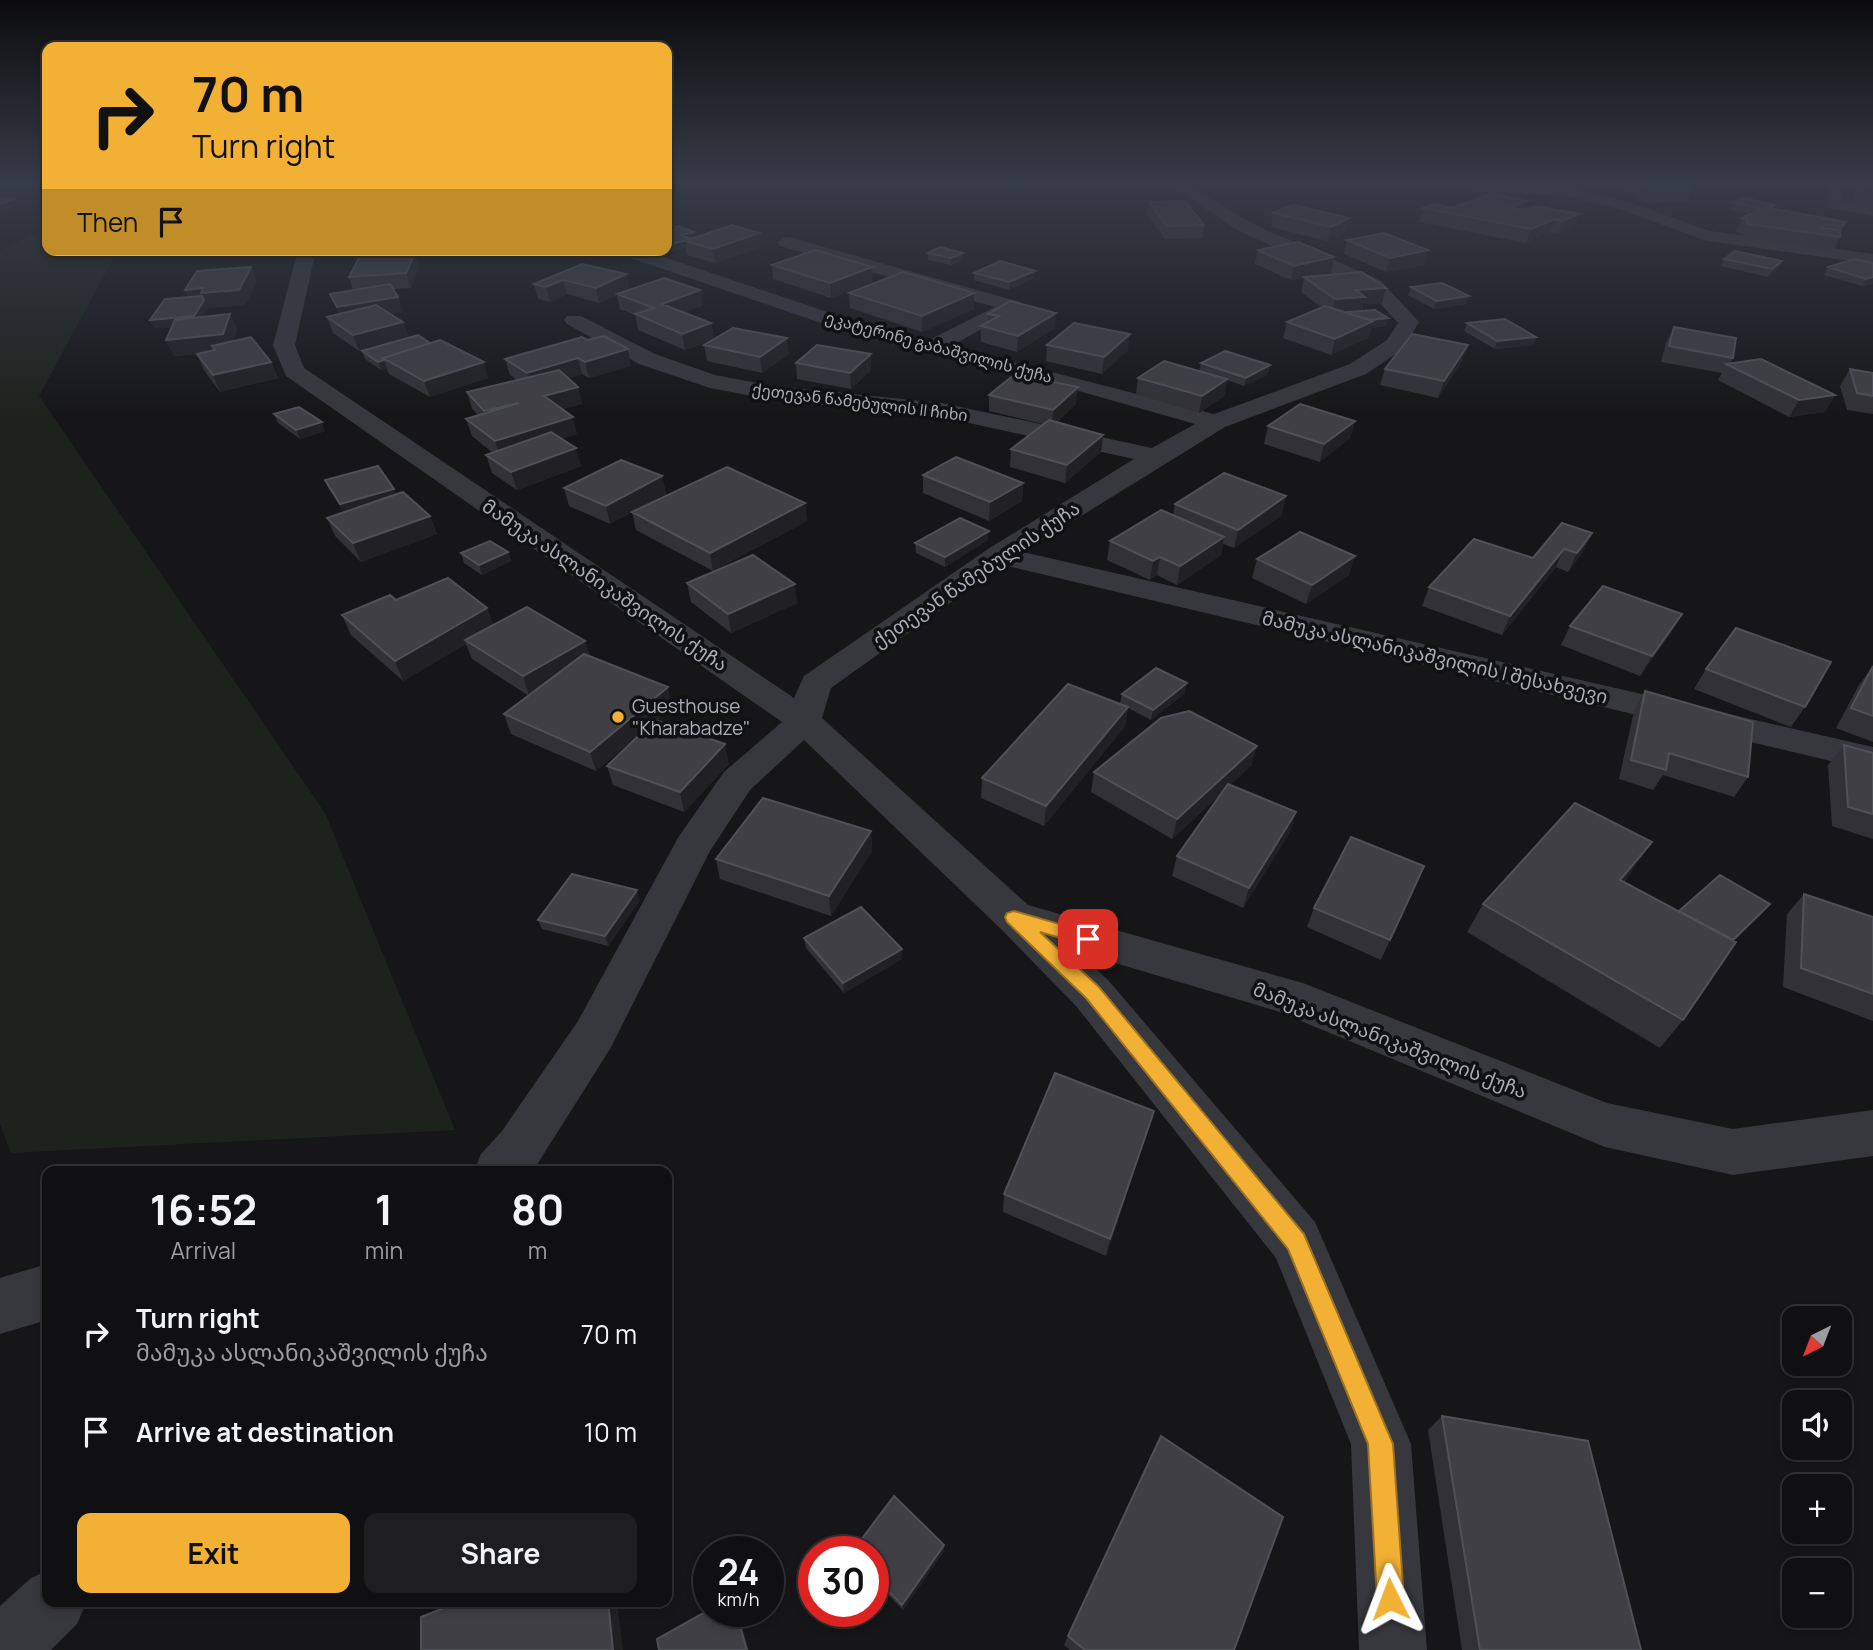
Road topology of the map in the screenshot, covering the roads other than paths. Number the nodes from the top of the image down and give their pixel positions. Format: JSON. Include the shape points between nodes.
{"nodes":[{"id":1,"x":305,"y":260,"type":"edge"},
{"id":2,"x":654,"y":260,"type":"edge"},
{"id":3,"x":850,"y":260,"type":"edge"},
{"id":4,"x":1318,"y":260,"type":"edge"},
{"id":5,"x":574,"y":320,"type":"dead end"},
{"id":6,"x":932,"y":347,"type":"junction"},
{"id":7,"x":1216,"y":422,"type":"junction"},
{"id":8,"x":1156,"y":456,"type":"junction"},
{"id":9,"x":998,"y":555,"type":"junction"},
{"id":10,"x":804,"y":721,"type":"junction"},
{"id":11,"x":1873,"y":759,"type":"edge"},
{"id":12,"x":1014,"y":917,"type":"junction"},
{"id":13,"x":1873,"y":1133,"type":"edge"},
{"id":14,"x":503,"y":1166,"type":"edge"},
{"id":15,"x":42,"y":1293,"type":"edge"},
{"id":16,"x":0,"y":1306,"type":"edge"},
{"id":17,"x":48,"y":1607,"type":"edge"},
{"id":18,"x":2,"y":1650,"type":"edge"},
{"id":19,"x":1393,"y":1650,"type":"edge"}],
"edges":[{"from":1,"to":10,"type":"street","name":"მამუკა ასლანიკაშვილის ქუჩა","via":[[284,345],[293,371]]},
{"from":2,"to":6,"type":"street","name":"ეკატერინე გაბაშვილის ქუჩა","via":[[866,332]]},
{"from":3,"to":6,"type":"street","via":[[1013,306]]},
{"from":4,"to":7,"type":"street","name":"ქეთევან წამებულის ქუჩა","via":[[1374,285],[1409,322],[1395,344],[1358,369]]},
{"from":5,"to":8,"type":"street","name":"ქეთევან წამებულის II ჩიხი","via":[[647,359],[710,381],[773,393],[942,410]]},
{"from":6,"to":7,"type":"street","name":"ეკატერინე გაბაშვილის ქუჩა"},
{"from":7,"to":8,"type":"street","name":"ქეთევან წამებულის ქუჩა"},
{"from":8,"to":9,"type":"street","name":"ქეთევან წამებულის ქუჩა"},
{"from":9,"to":10,"type":"street","name":"ქეთევან წამებულის ქუჩა","via":[[816,683]]},
{"from":9,"to":11,"type":"street","name":"მამუკა ასლანიკაშვილის I შესახვევი"},
{"from":10,"to":12,"type":"street","name":"მამუკა ასლანიკაშვილის ქუჩა"},
{"from":10,"to":14,"type":"street","via":[[737,780],[693,846],[594,1035]]},
{"from":12,"to":13,"type":"street","name":"მამუკა ასლანიკაშვილის ქუჩა","via":[[1287,996],[1605,1125],[1733,1152]]},
{"from":12,"to":19,"type":"street","via":[[1092,993],[1296,1241],[1381,1444]]},
{"from":15,"to":16,"type":"street"},
{"from":17,"to":18,"type":"street"}]}
